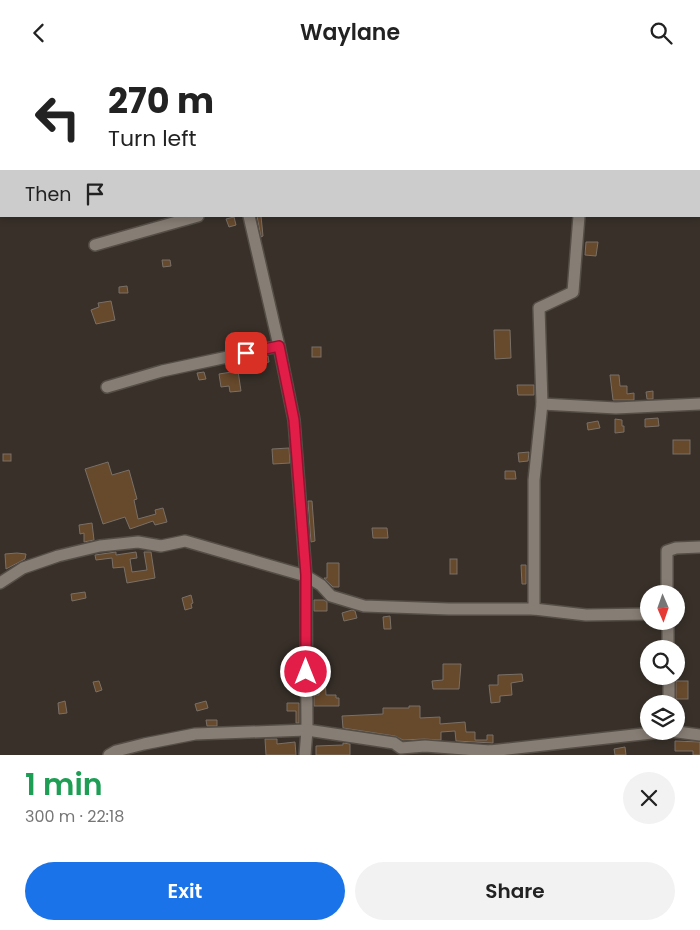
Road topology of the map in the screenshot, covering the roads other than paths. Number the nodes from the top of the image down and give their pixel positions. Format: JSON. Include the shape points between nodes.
{"nodes":[{"id":1,"x":194,"y":217,"type":"edge"},
{"id":2,"x":249,"y":217,"type":"edge"},
{"id":3,"x":579,"y":217,"type":"edge"},
{"id":4,"x":95,"y":245,"type":"dead end"},
{"id":5,"x":279,"y":346,"type":"junction"},
{"id":6,"x":107,"y":387,"type":"dead end"},
{"id":7,"x":542,"y":404,"type":"junction"},
{"id":8,"x":700,"y":404,"type":"edge"},
{"id":9,"x":700,"y":547,"type":"edge"},
{"id":10,"x":306,"y":575,"type":"junction"},
{"id":11,"x":0,"y":583,"type":"edge"},
{"id":12,"x":667,"y":585,"type":"edge"},
{"id":13,"x":534,"y":609,"type":"junction"},
{"id":14,"x":640,"y":614,"type":"edge"},
{"id":15,"x":307,"y":730,"type":"junction"},
{"id":16,"x":685,"y":733,"type":"edge"},
{"id":17,"x":640,"y":735,"type":"edge"},
{"id":18,"x":700,"y":735,"type":"edge"},
{"id":19,"x":490,"y":753,"type":"edge"},
{"id":20,"x":109,"y":755,"type":"edge"},
{"id":21,"x":305,"y":755,"type":"edge"}],
"edges":[{"from":1,"to":4,"type":"street"},
{"from":2,"to":5,"type":"street"},
{"from":3,"to":7,"type":"street","via":[[573,292],[539,308]]},
{"from":5,"to":6,"type":"street","via":[[162,371]]},
{"from":5,"to":10,"type":"street","via":[[294,420]]},
{"from":7,"to":8,"type":"street","via":[[616,408]]},
{"from":7,"to":13,"type":"street","via":[[534,480]]},
{"from":9,"to":12,"type":"street","via":[[667,551]]},
{"from":10,"to":11,"type":"street","via":[[185,541],[161,546],[138,542],[100,546],[58,556],[23,568]]},
{"from":10,"to":13,"type":"street","via":[[331,596],[364,606]]},
{"from":10,"to":15,"type":"street"},
{"from":13,"to":14,"type":"street","via":[[586,615]]},
{"from":15,"to":19,"type":"street","via":[[394,743],[401,748],[425,746]]},
{"from":15,"to":20,"type":"street","via":[[196,734]]},
{"from":15,"to":21,"type":"street"},
{"from":16,"to":18,"type":"street"},
{"from":17,"to":19,"type":"street"}]}
